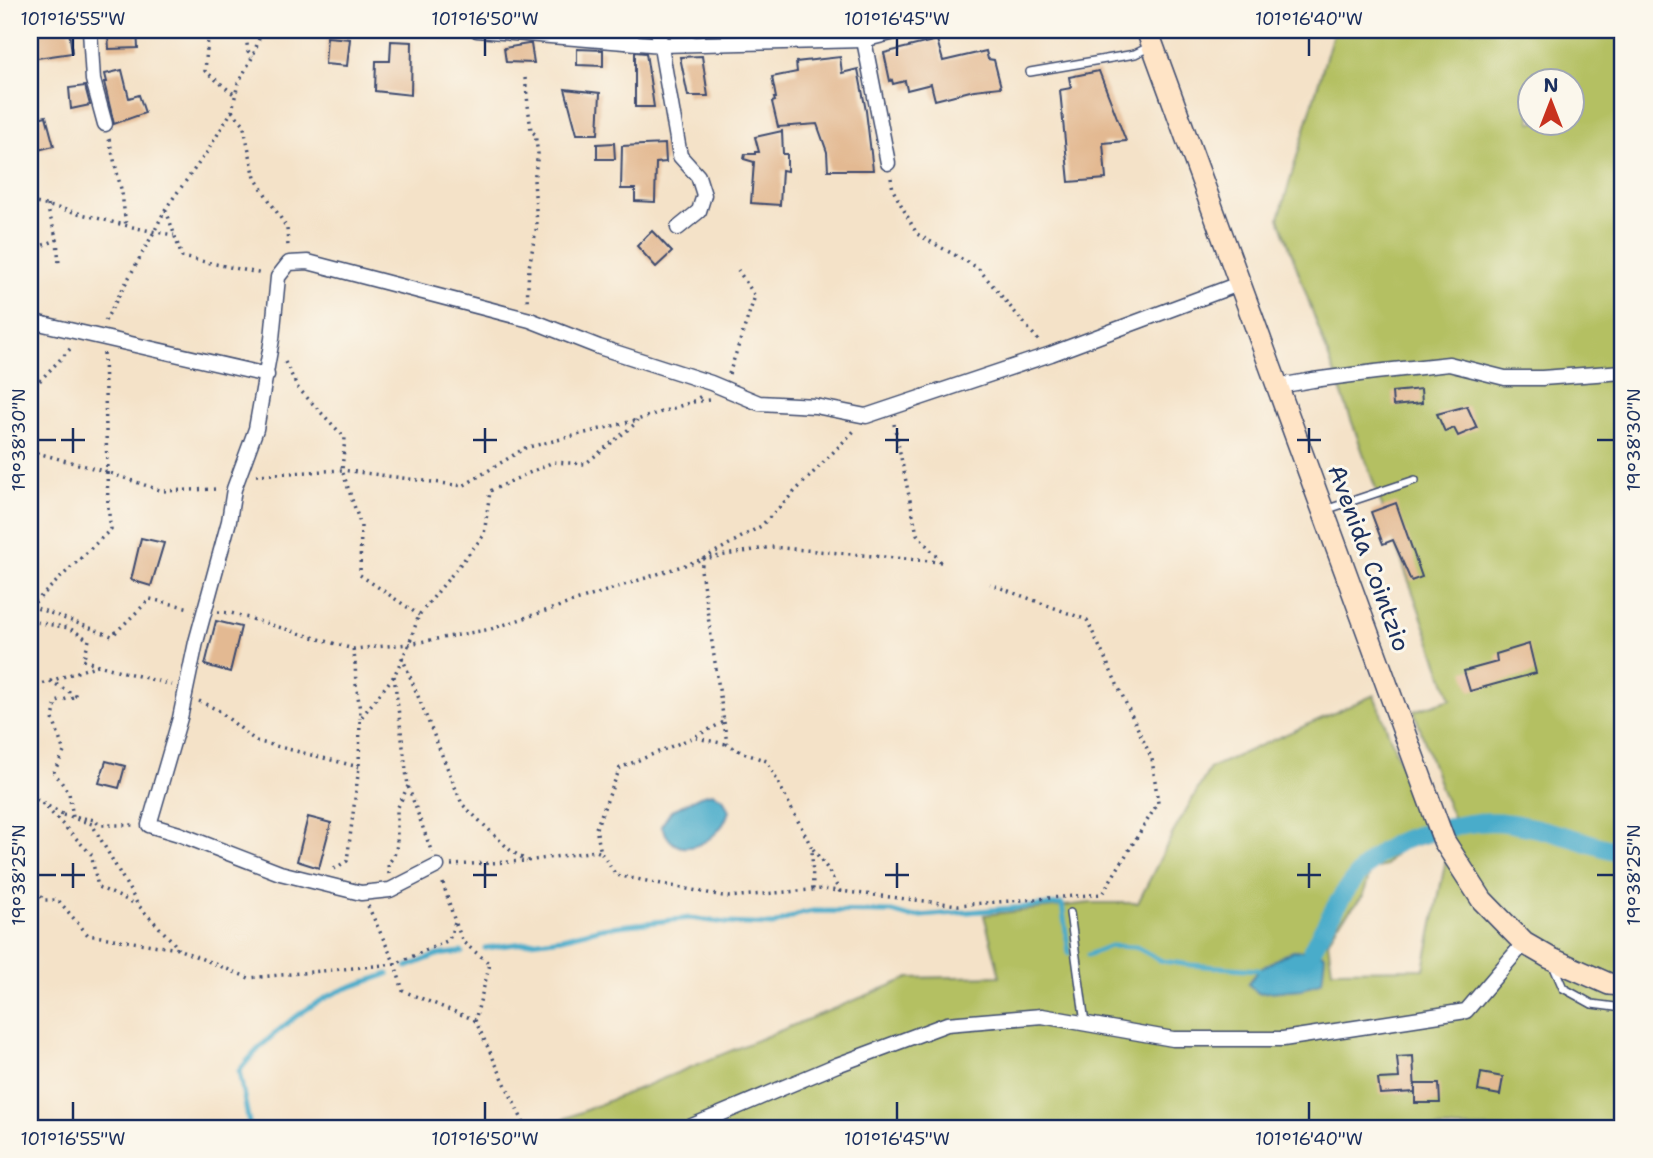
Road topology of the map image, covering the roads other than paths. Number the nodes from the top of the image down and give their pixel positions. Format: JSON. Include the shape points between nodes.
{"nodes":[{"id":1,"x":90,"y":30,"type":"edge"},
{"id":2,"x":477,"y":30,"type":"edge"},
{"id":3,"x":658,"y":30,"type":"edge"},
{"id":4,"x":903,"y":30,"type":"edge"},
{"id":5,"x":863,"y":35,"type":"edge"},
{"id":6,"x":1150,"y":38,"type":"edge"},
{"id":7,"x":662,"y":45,"type":"junction"},
{"id":8,"x":1030,"y":72,"type":"dead end"},
{"id":9,"x":105,"y":124,"type":"road end"},
{"id":10,"x":888,"y":163,"type":"road end"},
{"id":11,"x":678,"y":228,"type":"dead end"},
{"id":12,"x":1241,"y":284,"type":"junction"},
{"id":13,"x":30,"y":321,"type":"edge"},
{"id":14,"x":1623,"y":372,"type":"edge"},
{"id":15,"x":267,"y":375,"type":"junction"},
{"id":16,"x":1279,"y":387,"type":"junction"},
{"id":17,"x":1415,"y":480,"type":"dead end"},
{"id":18,"x":1324,"y":510,"type":"junction"},
{"id":19,"x":437,"y":866,"type":"road end"},
{"id":20,"x":1070,"y":914,"type":"dead end"},
{"id":21,"x":1524,"y":943,"type":"junction"},
{"id":22,"x":1550,"y":958,"type":"junction"},
{"id":23,"x":1623,"y":985,"type":"edge"},
{"id":24,"x":1623,"y":1008,"type":"edge"},
{"id":25,"x":1085,"y":1023,"type":"junction"},
{"id":26,"x":687,"y":1128,"type":"edge"}],
"edges":[{"from":1,"to":9,"type":"street","via":[[93,80]]},
{"from":2,"to":7,"type":"street"},
{"from":3,"to":7,"type":"street"},
{"from":4,"to":5,"type":"street"},
{"from":5,"to":7,"type":"street"},
{"from":5,"to":10,"type":"street"},
{"from":6,"to":8,"type":"lane","via":[[1135,54]]},
{"from":6,"to":12,"type":"main road","name":"Avenida Cointzio"},
{"from":7,"to":11,"type":"street","via":[[680,156],[698,176],[704,195],[699,211]]},
{"from":12,"to":15,"type":"street","via":[[866,416],[814,406],[759,403],[530,320],[308,262],[289,263],[278,277]]},
{"from":12,"to":16,"type":"main road","name":"Avenida Cointzio"},
{"from":13,"to":15,"type":"street"},
{"from":14,"to":16,"type":"street","via":[[1505,378],[1449,364]]},
{"from":15,"to":19,"type":"street","via":[[149,825],[280,873],[361,893],[390,890]]},
{"from":16,"to":18,"type":"main road","name":"Avenida Cointzio"},
{"from":17,"to":18,"type":"lane"},
{"from":18,"to":21,"type":"main road","name":"Avenida Cointzio","via":[[1444,841],[1482,900]]},
{"from":20,"to":25,"type":"lane"},
{"from":21,"to":22,"type":"main road","name":"Avenida Cointzio"},
{"from":21,"to":25,"type":"street","via":[[1466,1011],[1283,1039],[1173,1039]]},
{"from":22,"to":23,"type":"main road","name":"Avenida Cointzio","via":[[1609,984]]},
{"from":22,"to":24,"type":"lane","via":[[1563,988],[1592,1004]]},
{"from":25,"to":26,"type":"street","via":[[1042,1016],[947,1024]]}]}
